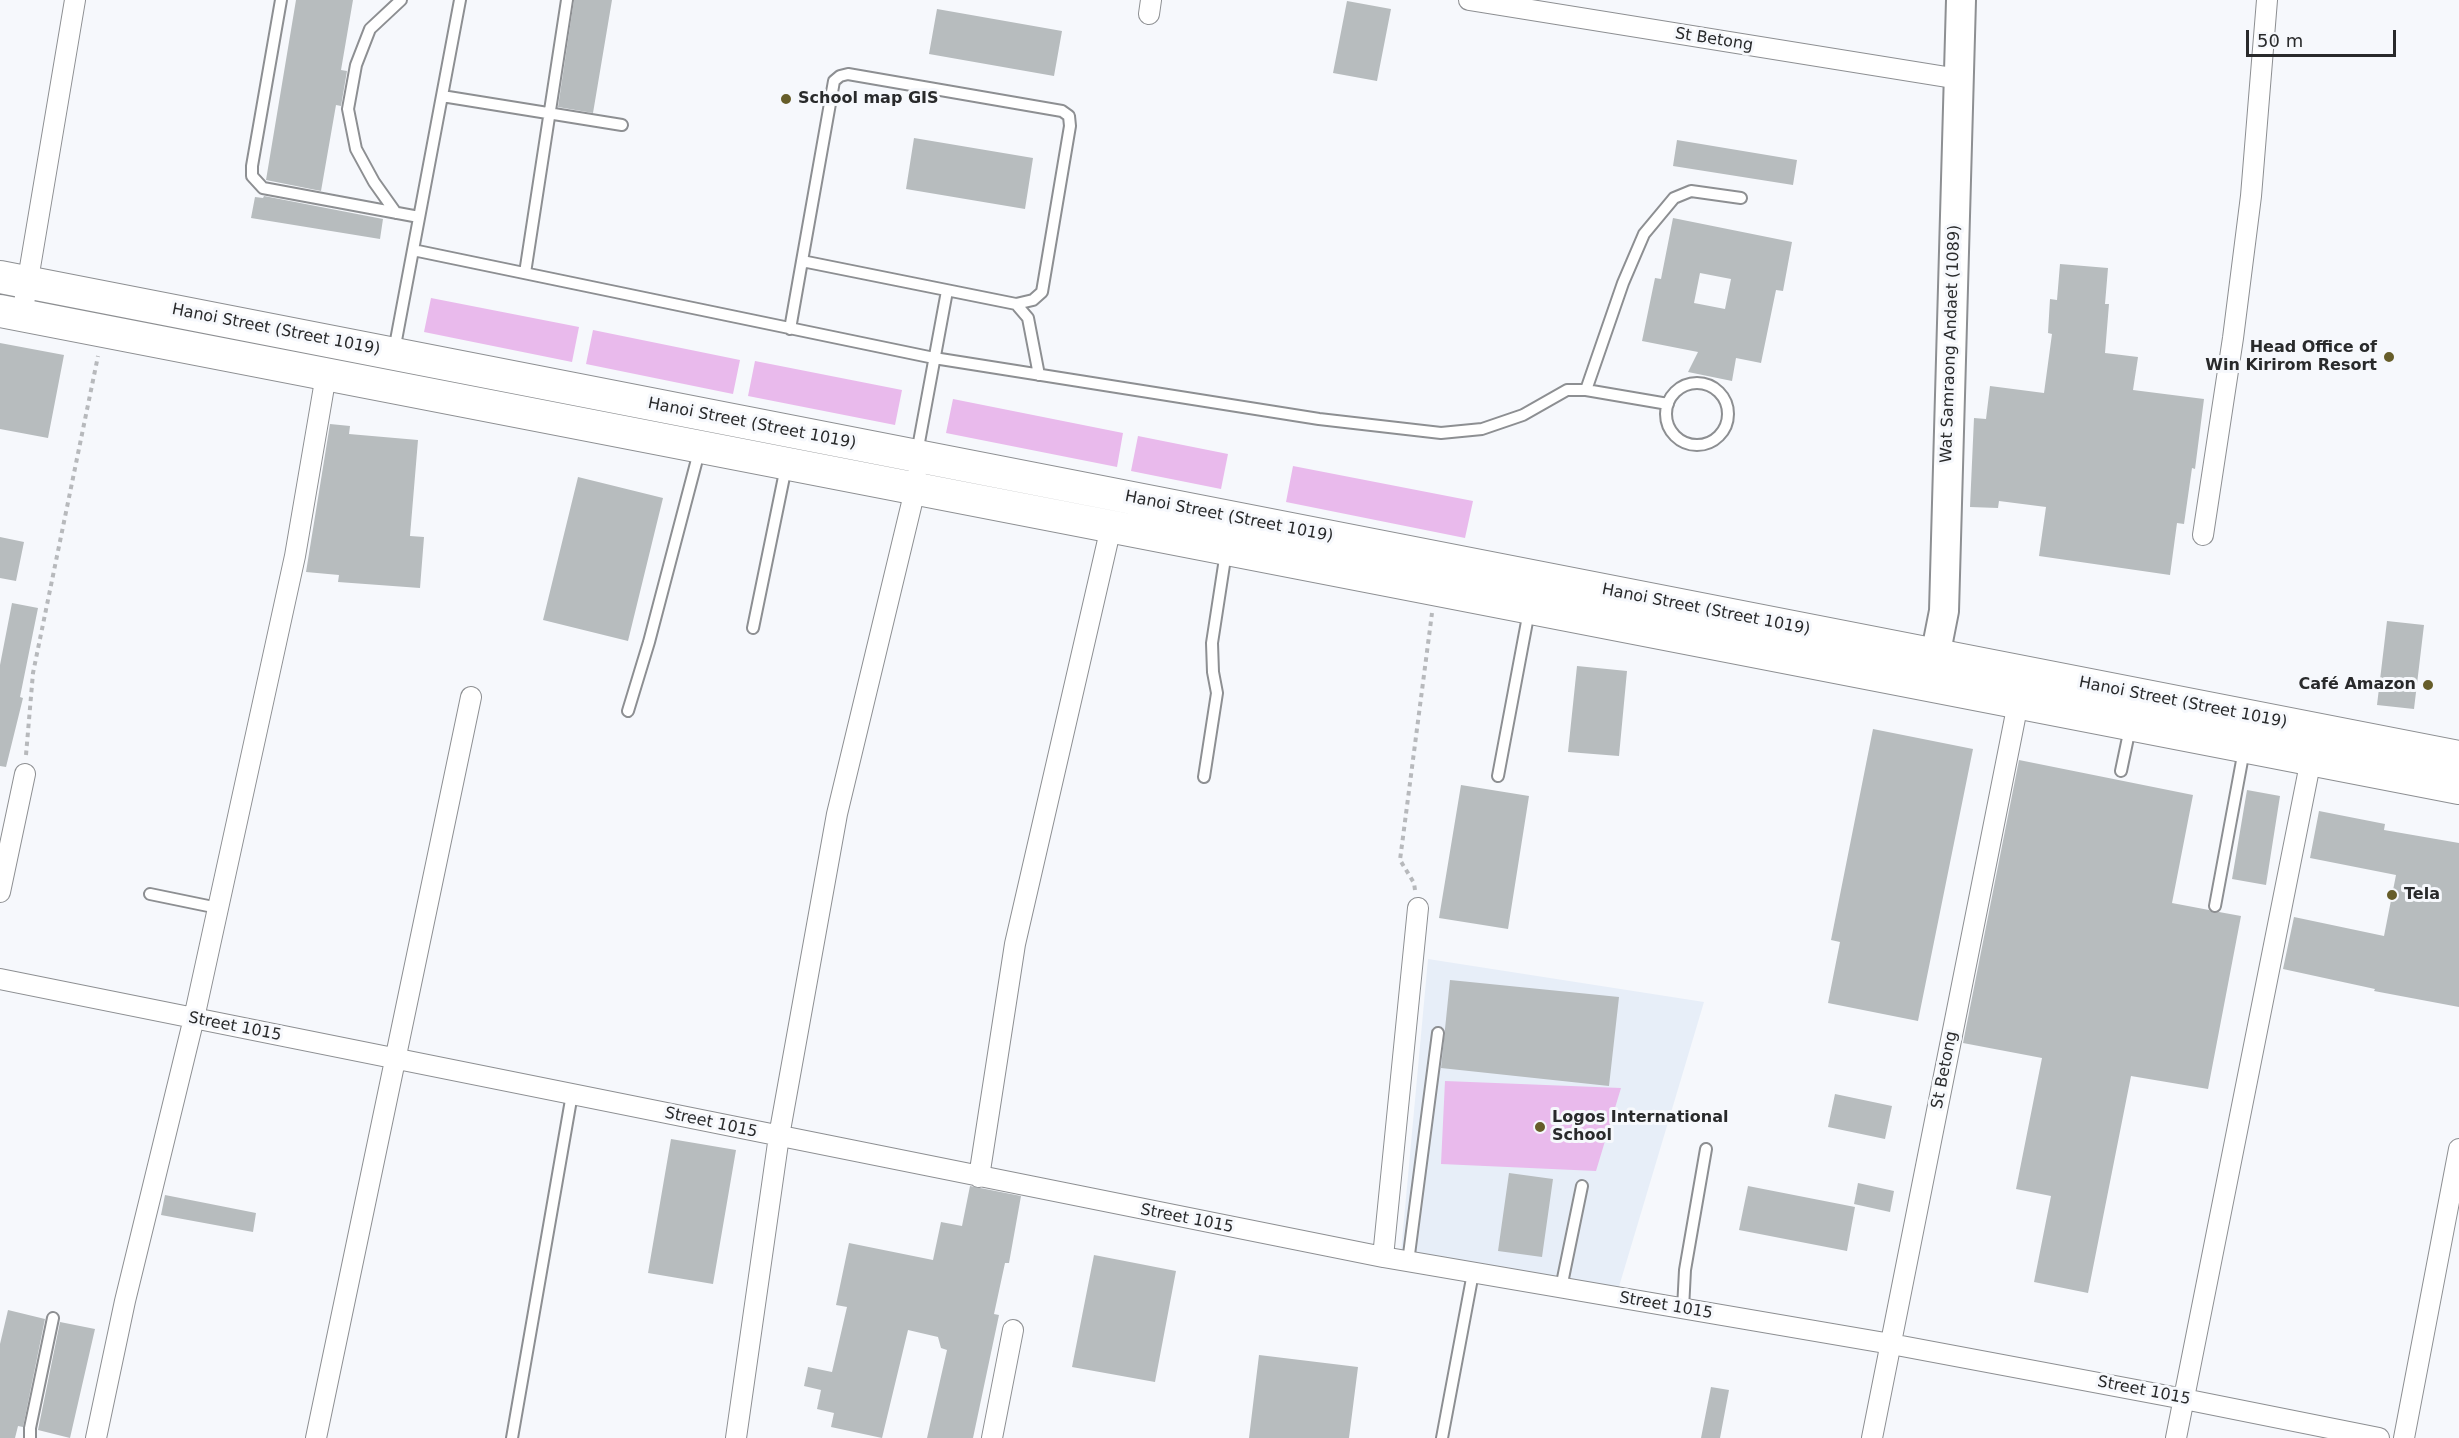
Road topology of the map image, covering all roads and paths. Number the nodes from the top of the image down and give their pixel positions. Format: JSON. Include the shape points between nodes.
{"nodes":[{"id":1,"x":75,"y":0,"type":"edge"},
{"id":2,"x":281,"y":0,"type":"edge"},
{"id":3,"x":401,"y":0,"type":"edge"},
{"id":4,"x":460,"y":0,"type":"edge"},
{"id":5,"x":567,"y":0,"type":"edge"},
{"id":6,"x":1469,"y":0,"type":"edge"},
{"id":7,"x":1961,"y":0,"type":"edge"},
{"id":8,"x":2267,"y":0,"type":"edge"},
{"id":9,"x":1554,"y":7,"type":"edge"},
{"id":10,"x":1959,"y":79,"type":"junction"},
{"id":11,"x":442,"y":96,"type":"junction"},
{"id":12,"x":549,"y":113,"type":"junction"},
{"id":13,"x":622,"y":126,"type":"dead end"},
{"id":14,"x":1741,"y":198,"type":"dead end"},
{"id":15,"x":396,"y":213,"type":"junction"},
{"id":16,"x":419,"y":217,"type":"junction"},
{"id":17,"x":413,"y":250,"type":"junction"},
{"id":18,"x":802,"y":261,"type":"junction"},
{"id":19,"x":525,"y":273,"type":"junction"},
{"id":20,"x":14,"y":279,"type":"edge"},
{"id":21,"x":947,"y":291,"type":"junction"},
{"id":22,"x":1016,"y":304,"type":"junction"},
{"id":23,"x":11,"y":313,"type":"edge"},
{"id":24,"x":790,"y":329,"type":"junction"},
{"id":25,"x":103,"y":331,"type":"junction"},
{"id":26,"x":393,"y":353,"type":"junction"},
{"id":27,"x":934,"y":358,"type":"junction"},
{"id":28,"x":326,"y":375,"type":"junction"},
{"id":29,"x":1039,"y":375,"type":"junction"},
{"id":30,"x":1586,"y":390,"type":"junction"},
{"id":31,"x":1668,"y":404,"type":"junction"},
{"id":32,"x":700,"y":447,"type":"junction"},
{"id":33,"x":917,"y":456,"type":"junction"},
{"id":34,"x":787,"y":464,"type":"junction"},
{"id":35,"x":915,"y":490,"type":"junction"},
{"id":36,"x":1111,"y":527,"type":"junction"},
{"id":37,"x":2203,"y":534,"type":"dead end"},
{"id":38,"x":1226,"y":549,"type":"junction"},
{"id":39,"x":1435,"y":590,"type":"junction"},
{"id":40,"x":1530,"y":608,"type":"junction"},
{"id":41,"x":753,"y":628,"type":"dead end"},
{"id":42,"x":1936,"y":655,"type":"junction"},
{"id":43,"x":1930,"y":686,"type":"junction"},
{"id":44,"x":471,"y":697,"type":"dead end"},
{"id":45,"x":2018,"y":703,"type":"junction"},
{"id":46,"x":628,"y":711,"type":"dead end"},
{"id":47,"x":2130,"y":725,"type":"junction"},
{"id":48,"x":2245,"y":747,"type":"junction"},
{"id":49,"x":2459,"y":756,"type":"edge"},
{"id":50,"x":2311,"y":759,"type":"junction"},
{"id":51,"x":2121,"y":771,"type":"dead end"},
{"id":52,"x":25,"y":774,"type":"joint"},
{"id":53,"x":1498,"y":776,"type":"dead end"},
{"id":54,"x":1204,"y":777,"type":"dead end"},
{"id":55,"x":2459,"y":788,"type":"edge"},
{"id":56,"x":0,"y":892,"type":"edge"},
{"id":57,"x":150,"y":894,"type":"dead end"},
{"id":58,"x":2215,"y":906,"type":"dead end"},
{"id":59,"x":218,"y":908,"type":"junction"},
{"id":60,"x":1418,"y":909,"type":"joint"},
{"id":61,"x":0,"y":979,"type":"edge"},
{"id":62,"x":194,"y":1018,"type":"junction"},
{"id":63,"x":1438,"y":1033,"type":"dead end"},
{"id":64,"x":396,"y":1059,"type":"junction"},
{"id":65,"x":572,"y":1094,"type":"junction"},
{"id":66,"x":779,"y":1136,"type":"junction"},
{"id":67,"x":1706,"y":1149,"type":"dead end"},
{"id":68,"x":2459,"y":1149,"type":"edge"},
{"id":69,"x":979,"y":1177,"type":"junction"},
{"id":70,"x":1582,"y":1186,"type":"dead end"},
{"id":71,"x":1383,"y":1257,"type":"junction"},
{"id":72,"x":1408,"y":1262,"type":"junction"},
{"id":73,"x":1473,"y":1273,"type":"junction"},
{"id":74,"x":1561,"y":1288,"type":"junction"},
{"id":75,"x":1683,"y":1309,"type":"junction"},
{"id":76,"x":53,"y":1318,"type":"dead end"},
{"id":77,"x":1012,"y":1330,"type":"dead end"},
{"id":78,"x":1891,"y":1344,"type":"junction"},
{"id":79,"x":2184,"y":1399,"type":"junction"},
{"id":80,"x":30,"y":1438,"type":"edge"},
{"id":81,"x":96,"y":1438,"type":"edge"},
{"id":82,"x":316,"y":1438,"type":"edge"},
{"id":83,"x":512,"y":1438,"type":"edge"},
{"id":84,"x":736,"y":1438,"type":"edge"},
{"id":85,"x":992,"y":1438,"type":"edge"},
{"id":86,"x":1442,"y":1438,"type":"edge"},
{"id":87,"x":1872,"y":1438,"type":"edge"},
{"id":88,"x":2176,"y":1438,"type":"edge"},
{"id":89,"x":2379,"y":1438,"type":"edge"},
{"id":90,"x":2404,"y":1438,"type":"edge"}],
"edges":[{"from":1,"to":20,"type":"street"},
{"from":2,"to":15,"type":"lane","via":[[252,176],[263,188]]},
{"from":3,"to":15,"type":"lane","via":[[370,29],[356,65],[348,109],[356,148]]},
{"from":4,"to":11,"type":"lane"},
{"from":5,"to":12,"type":"lane"},
{"from":6,"to":9,"type":"street","name":"St Betong"},
{"from":7,"to":10,"type":"main road","name":"Wat Samraong Andaet (1089)"},
{"from":8,"to":37,"type":"street","via":[[2251,196]]},
{"from":9,"to":10,"type":"street","name":"St Betong"},
{"from":10,"to":42,"type":"main road","name":"Wat Samraong Andaet (1089)","via":[[1944,611]]},
{"from":11,"to":12,"type":"lane"},
{"from":11,"to":16,"type":"lane"},
{"from":12,"to":13,"type":"lane"},
{"from":12,"to":19,"type":"lane"},
{"from":14,"to":30,"type":"lane","via":[[1691,191],[1674,198],[1644,234]]},
{"from":15,"to":16,"type":"lane"},
{"from":16,"to":17,"type":"lane"},
{"from":17,"to":19,"type":"lane"},
{"from":17,"to":26,"type":"lane"},
{"from":18,"to":21,"type":"lane"},
{"from":18,"to":22,"type":"lane","via":[[834,81],[840,76],[848,74],[1062,111],[1069,116],[1070,126],[1042,292],[1033,300]]},
{"from":18,"to":24,"type":"lane"},
{"from":19,"to":24,"type":"lane"},
{"from":20,"to":23,"type":"street"},
{"from":20,"to":26,"type":"main road","name":"Hanoi Street (Street 1019)"},
{"from":21,"to":22,"type":"lane"},
{"from":21,"to":27,"type":"lane"},
{"from":22,"to":29,"type":"lane","via":[[1028,318]]},
{"from":23,"to":25,"type":"main road","name":"Hanoi Street (Street 1019)"},
{"from":24,"to":27,"type":"lane"},
{"from":25,"to":28,"type":"main road","name":"Hanoi Street (Street 1019)"},
{"from":25,"to":52,"type":"path","via":[[33,673]]},
{"from":26,"to":33,"type":"main road","name":"Hanoi Street (Street 1019)"},
{"from":27,"to":29,"type":"lane"},
{"from":27,"to":33,"type":"lane"},
{"from":28,"to":32,"type":"main road","name":"Hanoi Street (Street 1019)"},
{"from":28,"to":59,"type":"street","via":[[295,556]]},
{"from":29,"to":30,"type":"lane","via":[[1307,417],[1441,433],[1482,429],[1523,415],[1568,390]]},
{"from":30,"to":31,"type":"lane"},
{"from":31,"to":31,"type":"lane","via":[[1672,395],[1689,384],[1708,385],[1717,390],[1727,406],[1725,427],[1711,442],[1701,445],[1681,441],[1668,425]]},
{"from":32,"to":34,"type":"main road","name":"Hanoi Street (Street 1019)"},
{"from":32,"to":46,"type":"lane"},
{"from":33,"to":35,"type":"street"},
{"from":33,"to":42,"type":"main road","name":"Hanoi Street (Street 1019)"},
{"from":34,"to":35,"type":"main road","name":"Hanoi Street (Street 1019)"},
{"from":34,"to":41,"type":"lane"},
{"from":35,"to":36,"type":"main road","name":"Hanoi Street (Street 1019)"},
{"from":35,"to":66,"type":"street","via":[[837,813]]},
{"from":36,"to":38,"type":"main road","name":"Hanoi Street (Street 1019)"},
{"from":36,"to":69,"type":"street","via":[[1015,944]]},
{"from":38,"to":39,"type":"main road","name":"Hanoi Street (Street 1019)"},
{"from":38,"to":54,"type":"lane","via":[[1212,643],[1217,693]]},
{"from":39,"to":40,"type":"main road","name":"Hanoi Street (Street 1019)"},
{"from":39,"to":60,"type":"path","via":[[1400,860],[1414,883]]},
{"from":40,"to":43,"type":"main road","name":"Hanoi Street (Street 1019)"},
{"from":40,"to":53,"type":"lane"},
{"from":42,"to":43,"type":"main road","name":"Wat Samraong Andaet (1089)"},
{"from":42,"to":49,"type":"main road","name":"Hanoi Street (Street 1019)"},
{"from":43,"to":45,"type":"main road","name":"Hanoi Street (Street 1019)"},
{"from":44,"to":64,"type":"street"},
{"from":45,"to":47,"type":"main road","name":"Hanoi Street (Street 1019)"},
{"from":45,"to":78,"type":"street","name":"St Betong"},
{"from":47,"to":48,"type":"main road","name":"Hanoi Street (Street 1019)"},
{"from":47,"to":51,"type":"lane"},
{"from":48,"to":50,"type":"main road","name":"Hanoi Street (Street 1019)"},
{"from":48,"to":58,"type":"lane"},
{"from":50,"to":55,"type":"main road","name":"Hanoi Street (Street 1019)"},
{"from":50,"to":79,"type":"street"},
{"from":52,"to":56,"type":"street"},
{"from":57,"to":59,"type":"lane"},
{"from":59,"to":62,"type":"street"},
{"from":60,"to":71,"type":"street"},
{"from":61,"to":62,"type":"street","name":"Street 1015"},
{"from":62,"to":64,"type":"street","name":"Street 1015"},
{"from":62,"to":81,"type":"street"},
{"from":63,"to":72,"type":"lane"},
{"from":64,"to":65,"type":"street","name":"Street 1015"},
{"from":64,"to":82,"type":"street"},
{"from":65,"to":66,"type":"street","name":"Street 1015"},
{"from":65,"to":83,"type":"lane"},
{"from":66,"to":69,"type":"street","name":"Street 1015"},
{"from":66,"to":84,"type":"street"},
{"from":67,"to":75,"type":"lane","via":[[1685,1270]]},
{"from":68,"to":90,"type":"street"},
{"from":69,"to":71,"type":"street","name":"Street 1015"},
{"from":70,"to":74,"type":"lane"},
{"from":71,"to":72,"type":"street","name":"Street 1015"},
{"from":72,"to":73,"type":"street","name":"Street 1015"},
{"from":73,"to":74,"type":"street","name":"Street 1015"},
{"from":73,"to":86,"type":"lane"},
{"from":74,"to":75,"type":"street","name":"Street 1015"},
{"from":75,"to":78,"type":"street","name":"Street 1015"},
{"from":76,"to":80,"type":"lane"},
{"from":77,"to":85,"type":"street"},
{"from":78,"to":79,"type":"street","name":"Street 1015"},
{"from":78,"to":87,"type":"street","name":"St Betong"},
{"from":79,"to":88,"type":"street"},
{"from":79,"to":89,"type":"street","name":"Street 1015"}]}
